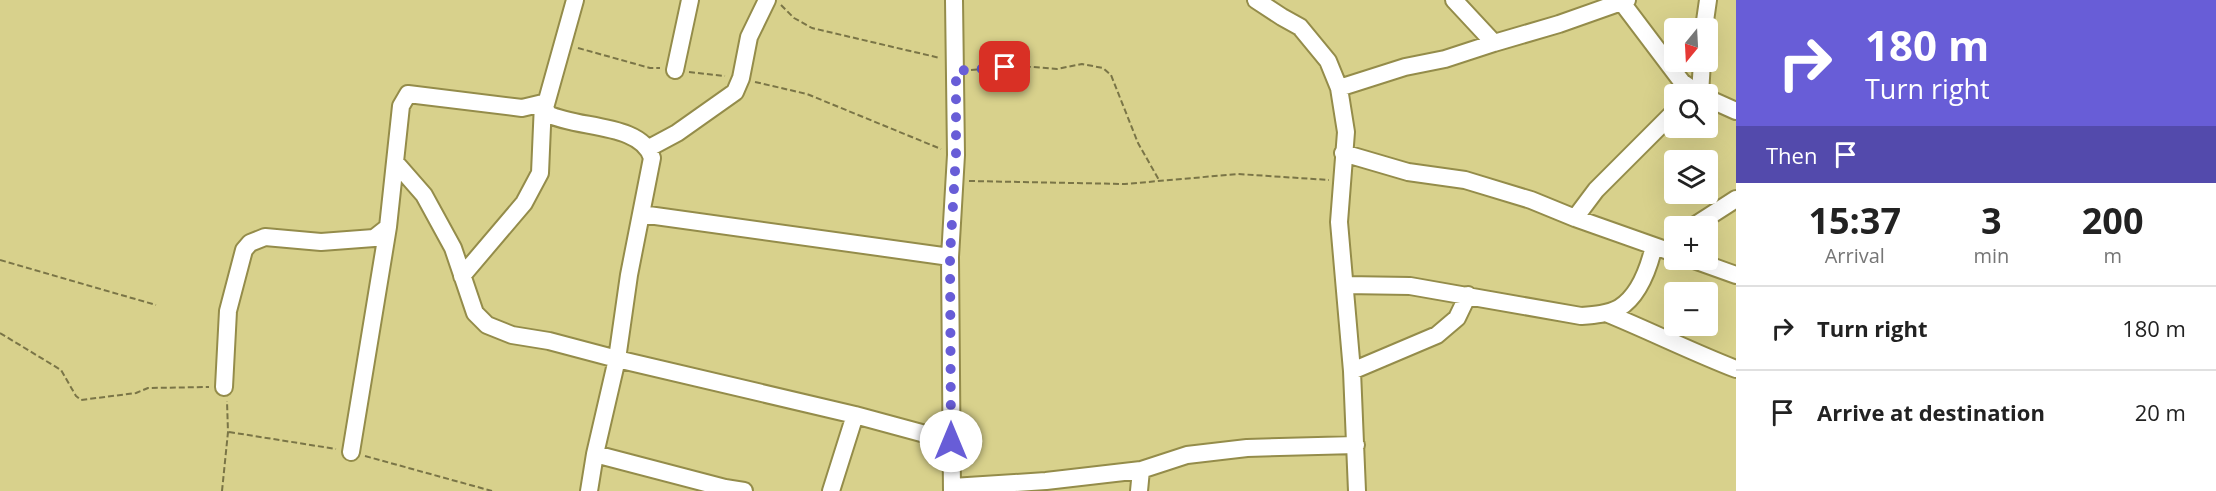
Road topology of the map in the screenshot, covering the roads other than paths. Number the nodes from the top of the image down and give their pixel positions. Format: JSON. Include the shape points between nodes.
{"nodes":[{"id":1,"x":575,"y":0,"type":"edge"},
{"id":2,"x":690,"y":0,"type":"edge"},
{"id":3,"x":767,"y":0,"type":"edge"},
{"id":4,"x":954,"y":0,"type":"edge"},
{"id":5,"x":1256,"y":0,"type":"edge"},
{"id":6,"x":1454,"y":0,"type":"edge"},
{"id":7,"x":1708,"y":0,"type":"edge"},
{"id":8,"x":1623,"y":1,"type":"edge"},
{"id":9,"x":1705,"y":18,"type":"edge"},
{"id":10,"x":1494,"y":43,"type":"junction"},
{"id":11,"x":675,"y":70,"type":"road end"},
{"id":12,"x":1685,"y":84,"type":"edge"},
{"id":13,"x":1339,"y":88,"type":"junction"},
{"id":14,"x":543,"y":103,"type":"junction"},
{"id":15,"x":1718,"y":103,"type":"edge"},
{"id":16,"x":1736,"y":111,"type":"edge"},
{"id":17,"x":1664,"y":122,"type":"edge"},
{"id":18,"x":649,"y":148,"type":"junction"},
{"id":19,"x":1343,"y":153,"type":"junction"},
{"id":20,"x":396,"y":163,"type":"junction"},
{"id":21,"x":1736,"y":199,"type":"edge"},
{"id":22,"x":641,"y":214,"type":"junction"},
{"id":23,"x":1710,"y":216,"type":"edge"},
{"id":24,"x":1575,"y":218,"type":"junction"},
{"id":25,"x":388,"y":227,"type":"junction"},
{"id":26,"x":1664,"y":247,"type":"edge"},
{"id":27,"x":1664,"y":251,"type":"edge"},
{"id":28,"x":950,"y":256,"type":"junction"},
{"id":29,"x":1718,"y":269,"type":"edge"},
{"id":30,"x":1736,"y":275,"type":"edge"},
{"id":31,"x":462,"y":276,"type":"junction"},
{"id":32,"x":1345,"y":285,"type":"junction"},
{"id":33,"x":1468,"y":295,"type":"junction"},
{"id":34,"x":1606,"y":313,"type":"junction"},
{"id":35,"x":617,"y":360,"type":"junction"},
{"id":36,"x":1736,"y":369,"type":"edge"},
{"id":37,"x":1352,"y":371,"type":"junction"},
{"id":38,"x":224,"y":387,"type":"road end"},
{"id":39,"x":855,"y":415,"type":"junction"},
{"id":40,"x":951,"y":441,"type":"junction"},
{"id":41,"x":1356,"y":445,"type":"junction"},
{"id":42,"x":351,"y":452,"type":"dead end"},
{"id":43,"x":595,"y":454,"type":"junction"},
{"id":44,"x":1141,"y":470,"type":"junction"},
{"id":45,"x":725,"y":489,"type":"edge"},
{"id":46,"x":952,"y":489,"type":"edge"},
{"id":47,"x":589,"y":491,"type":"edge"},
{"id":48,"x":744,"y":491,"type":"edge"},
{"id":49,"x":831,"y":491,"type":"edge"},
{"id":50,"x":1139,"y":491,"type":"edge"},
{"id":51,"x":1357,"y":491,"type":"edge"}],
"edges":[{"from":1,"to":14,"type":"street","via":[[546,104]]},
{"from":2,"to":11,"type":"street"},
{"from":3,"to":18,"type":"street","via":[[749,37],[735,92]]},
{"from":4,"to":28,"type":"street","via":[[956,154]]},
{"from":5,"to":13,"type":"street","via":[[1300,27],[1328,62]]},
{"from":6,"to":10,"type":"street"},
{"from":7,"to":9,"type":"street"},
{"from":8,"to":10,"type":"street"},
{"from":8,"to":12,"type":"street"},
{"from":10,"to":13,"type":"street"},
{"from":13,"to":19,"type":"street","via":[[1346,132]]},
{"from":14,"to":18,"type":"street","via":[[548,114],[636,137]]},
{"from":14,"to":20,"type":"street","via":[[522,108],[408,94],[401,106]]},
{"from":14,"to":31,"type":"street","via":[[540,173],[524,204]]},
{"from":15,"to":16,"type":"street"},
{"from":17,"to":24,"type":"street","via":[[1596,190]]},
{"from":18,"to":22,"type":"street","via":[[652,158]]},
{"from":19,"to":24,"type":"street","via":[[1408,172],[1465,180]]},
{"from":19,"to":32,"type":"street","via":[[1339,222]]},
{"from":20,"to":25,"type":"street"},
{"from":20,"to":31,"type":"street","via":[[424,195],[453,248]]},
{"from":21,"to":23,"type":"street"},
{"from":22,"to":28,"type":"street"},
{"from":22,"to":35,"type":"street"},
{"from":24,"to":26,"type":"street"},
{"from":25,"to":38,"type":"street","via":[[374,238],[321,242],[265,237],[250,243],[244,250],[228,311]]},
{"from":25,"to":42,"type":"street"},
{"from":27,"to":34,"type":"street","via":[[1650,265],[1631,299]]},
{"from":28,"to":40,"type":"street"},
{"from":29,"to":30,"type":"street"},
{"from":31,"to":35,"type":"street","via":[[475,313],[487,325],[512,335]]},
{"from":32,"to":33,"type":"street","via":[[1410,286]]},
{"from":32,"to":37,"type":"street"},
{"from":33,"to":34,"type":"street","via":[[1581,316]]},
{"from":33,"to":37,"type":"street","via":[[1456,318],[1437,335]]},
{"from":34,"to":36,"type":"street"},
{"from":35,"to":39,"type":"street"},
{"from":35,"to":43,"type":"street"},
{"from":37,"to":41,"type":"street"},
{"from":39,"to":40,"type":"street"},
{"from":39,"to":49,"type":"street"},
{"from":40,"to":46,"type":"street"},
{"from":41,"to":44,"type":"street","via":[[1247,448],[1187,455]]},
{"from":41,"to":51,"type":"street"},
{"from":43,"to":45,"type":"street"},
{"from":43,"to":47,"type":"street"},
{"from":44,"to":46,"type":"street"},
{"from":44,"to":50,"type":"street"},
{"from":45,"to":48,"type":"street"}]}
